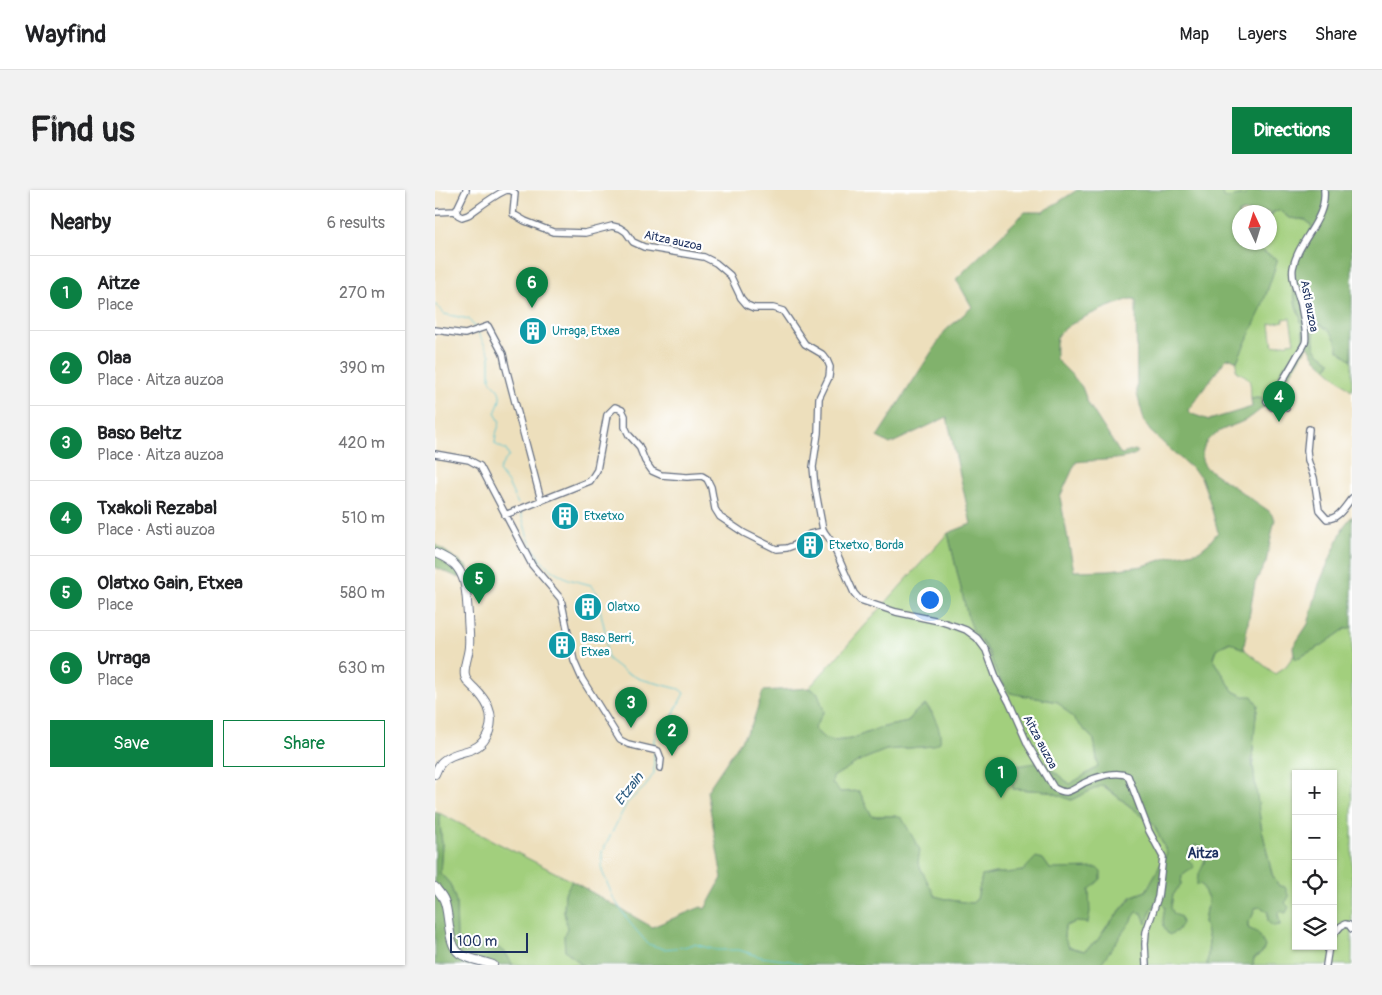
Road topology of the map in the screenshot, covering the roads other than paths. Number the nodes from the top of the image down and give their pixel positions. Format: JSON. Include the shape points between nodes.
{"nodes":[{"id":1,"x":466,"y":190,"type":"edge"},
{"id":2,"x":1323,"y":190,"type":"edge"},
{"id":3,"x":456,"y":211,"type":"junction"},
{"id":4,"x":435,"y":212,"type":"edge"},
{"id":5,"x":435,"y":330,"type":"edge"},
{"id":6,"x":1286,"y":408,"type":"dead end"},
{"id":7,"x":1309,"y":429,"type":"dead end"},
{"id":8,"x":435,"y":454,"type":"edge"},
{"id":9,"x":1352,"y":498,"type":"edge"},
{"id":10,"x":541,"y":500,"type":"junction"},
{"id":11,"x":505,"y":514,"type":"junction"},
{"id":12,"x":824,"y":530,"type":"junction"},
{"id":13,"x":435,"y":553,"type":"edge"},
{"id":14,"x":660,"y":768,"type":"dead end"},
{"id":15,"x":435,"y":774,"type":"edge"},
{"id":16,"x":435,"y":887,"type":"edge"},
{"id":17,"x":1352,"y":929,"type":"edge"},
{"id":18,"x":1337,"y":930,"type":"edge"},
{"id":19,"x":1328,"y":950,"type":"edge"},
{"id":20,"x":493,"y":965,"type":"edge"},
{"id":21,"x":1145,"y":965,"type":"edge"},
{"id":22,"x":1325,"y":965,"type":"edge"}],
"edges":[{"from":1,"to":3,"type":"street"},
{"from":2,"to":6,"type":"street","name":"Asti auzoa","via":[[1315,226],[1297,255],[1293,270],[1305,343],[1276,392],[1267,401],[1272,407]]},
{"from":3,"to":4,"type":"street"},
{"from":3,"to":12,"type":"street","name":"Aitza auzoa","via":[[462,217],[511,190],[515,193],[513,214],[525,221],[553,232],[585,233],[612,226],[626,232],[633,242],[643,247],[704,257],[730,275],[747,305],[783,311],[805,344],[822,354],[829,368],[829,378],[819,398],[813,467]]},
{"from":5,"to":10,"type":"street","via":[[465,334],[488,326],[503,354]]},
{"from":7,"to":9,"type":"street","via":[[1308,460],[1319,510],[1327,519],[1332,519]]},
{"from":8,"to":11,"type":"street","via":[[469,460],[480,466]]},
{"from":10,"to":11,"type":"street"},
{"from":10,"to":12,"type":"street","via":[[590,481],[597,470],[607,415],[615,407],[622,410],[625,427],[652,471],[661,475],[707,479],[720,517],[744,533],[776,549],[795,545],[810,534]]},
{"from":11,"to":14,"type":"street","via":[[532,565],[561,599],[574,661],[613,730],[620,740],[628,744],[657,750]]},
{"from":12,"to":21,"type":"street","name":"Aitza auzoa","via":[[853,592],[860,600],[958,627],[977,638],[986,650],[1028,744],[1054,788],[1067,792],[1101,777],[1122,773],[1127,776],[1163,858],[1158,897],[1147,932]]},
{"from":13,"to":15,"type":"street","via":[[454,564],[464,580],[470,642],[465,677],[483,696],[491,712],[489,730],[478,747],[444,760]]},
{"from":16,"to":20,"type":"street","via":[[447,908],[452,942],[457,952]]},
{"from":17,"to":18,"type":"street","via":[[1345,924]]},
{"from":19,"to":22,"type":"street"}]}
